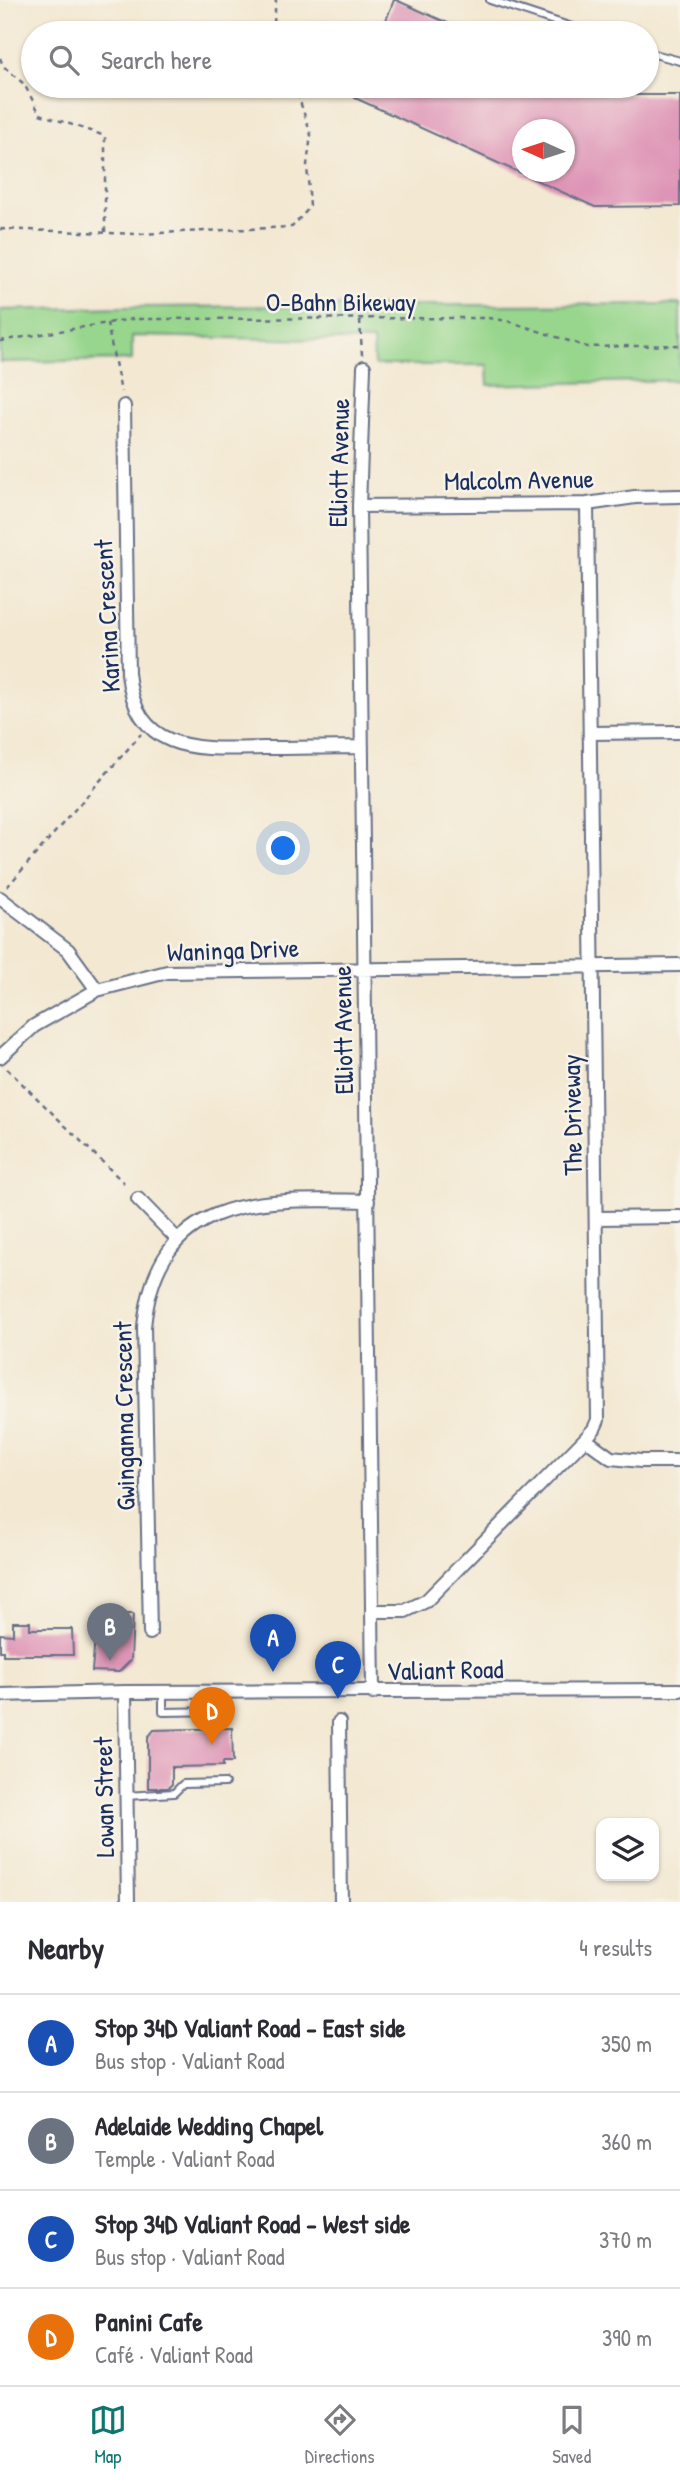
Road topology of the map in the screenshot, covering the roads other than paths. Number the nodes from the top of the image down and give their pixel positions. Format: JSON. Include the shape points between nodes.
{"nodes":[{"id":1,"x":490,"y":0,"type":"edge"},
{"id":2,"x":554,"y":21,"type":"edge"},
{"id":3,"x":659,"y":57,"type":"edge"},
{"id":4,"x":680,"y":61,"type":"edge"},
{"id":5,"x":363,"y":367,"type":"road end"},
{"id":6,"x":124,"y":406,"type":"road end"},
{"id":7,"x":680,"y":496,"type":"edge"},
{"id":8,"x":587,"y":504,"type":"junction"},
{"id":9,"x":359,"y":506,"type":"junction"},
{"id":10,"x":680,"y":732,"type":"edge"},
{"id":11,"x":590,"y":733,"type":"junction"},
{"id":12,"x":362,"y":747,"type":"junction"},
{"id":13,"x":3,"y":893,"type":"edge"},
{"id":14,"x":680,"y":965,"type":"edge"},
{"id":15,"x":592,"y":966,"type":"junction"},
{"id":16,"x":365,"y":969,"type":"junction"},
{"id":17,"x":97,"y":990,"type":"junction"},
{"id":18,"x":0,"y":1057,"type":"edge"},
{"id":19,"x":138,"y":1199,"type":"dead end"},
{"id":20,"x":368,"y":1201,"type":"junction"},
{"id":21,"x":680,"y":1217,"type":"edge"},
{"id":22,"x":597,"y":1218,"type":"junction"},
{"id":23,"x":177,"y":1239,"type":"junction"},
{"id":24,"x":585,"y":1439,"type":"junction"},
{"id":25,"x":680,"y":1461,"type":"edge"},
{"id":26,"x":373,"y":1611,"type":"junction"},
{"id":27,"x":150,"y":1633,"type":"dead end"},
{"id":28,"x":680,"y":1690,"type":"edge"},
{"id":29,"x":125,"y":1692,"type":"junction"},
{"id":30,"x":163,"y":1692,"type":"junction"},
{"id":31,"x":225,"y":1692,"type":"junction"},
{"id":32,"x":373,"y":1693,"type":"junction"},
{"id":33,"x":0,"y":1695,"type":"edge"},
{"id":34,"x":339,"y":1722,"type":"dead end"},
{"id":35,"x":225,"y":1783,"type":"dead end"},
{"id":36,"x":126,"y":1796,"type":"junction"},
{"id":37,"x":128,"y":1902,"type":"edge"},
{"id":38,"x":341,"y":1902,"type":"edge"}],
"edges":[{"from":1,"to":2,"type":"lane"},
{"from":3,"to":4,"type":"lane"},
{"from":5,"to":9,"type":"street","name":"Elliott Avenue"},
{"from":6,"to":12,"type":"street","name":"Karina Crescent","via":[[128,673],[135,707],[159,734],[194,748]]},
{"from":7,"to":8,"type":"street","name":"Malcolm Avenue"},
{"from":8,"to":9,"type":"street","name":"Malcolm Avenue"},
{"from":8,"to":11,"type":"street","name":"The Driveway"},
{"from":9,"to":12,"type":"street","name":"Elliott Avenue"},
{"from":10,"to":11,"type":"street"},
{"from":11,"to":15,"type":"street","name":"The Driveway"},
{"from":12,"to":16,"type":"street","name":"Elliott Avenue"},
{"from":13,"to":17,"type":"street","via":[[68,950]]},
{"from":14,"to":15,"type":"street","name":"Waninga Drive"},
{"from":15,"to":16,"type":"street","name":"Waninga Drive"},
{"from":15,"to":22,"type":"street","name":"The Driveway"},
{"from":16,"to":17,"type":"street","name":"Waninga Drive","via":[[167,972]]},
{"from":16,"to":20,"type":"street","name":"Elliott Avenue"},
{"from":17,"to":18,"type":"street","name":"Waninga Drive","via":[[34,1026]]},
{"from":19,"to":23,"type":"street"},
{"from":20,"to":23,"type":"street","name":"Gwinganna Crescent","via":[[268,1201],[201,1221]]},
{"from":20,"to":26,"type":"street","name":"Elliott Avenue"},
{"from":21,"to":22,"type":"street"},
{"from":22,"to":24,"type":"street","name":"The Driveway","via":[[598,1420]]},
{"from":23,"to":27,"type":"street","name":"Gwinganna Crescent","via":[[154,1277],[144,1327]]},
{"from":24,"to":25,"type":"street","via":[[611,1458]]},
{"from":24,"to":26,"type":"street","name":"The Driveway","via":[[426,1601],[405,1611]]},
{"from":26,"to":32,"type":"street","name":"Elliott Avenue"},
{"from":28,"to":32,"type":"street","name":"Valiant Road"},
{"from":29,"to":30,"type":"street","name":"Valiant Road"},
{"from":29,"to":33,"type":"street","name":"Valiant Road"},
{"from":29,"to":36,"type":"street","name":"Lowan Street"},
{"from":30,"to":31,"type":"street","name":"Valiant Road"},
{"from":30,"to":31,"type":"lane","via":[[163,1712],[225,1711]]},
{"from":31,"to":32,"type":"street","name":"Valiant Road"},
{"from":34,"to":38,"type":"street"},
{"from":35,"to":36,"type":"lane","via":[[183,1784],[174,1793]]},
{"from":36,"to":37,"type":"street","name":"Lowan Street"}]}
